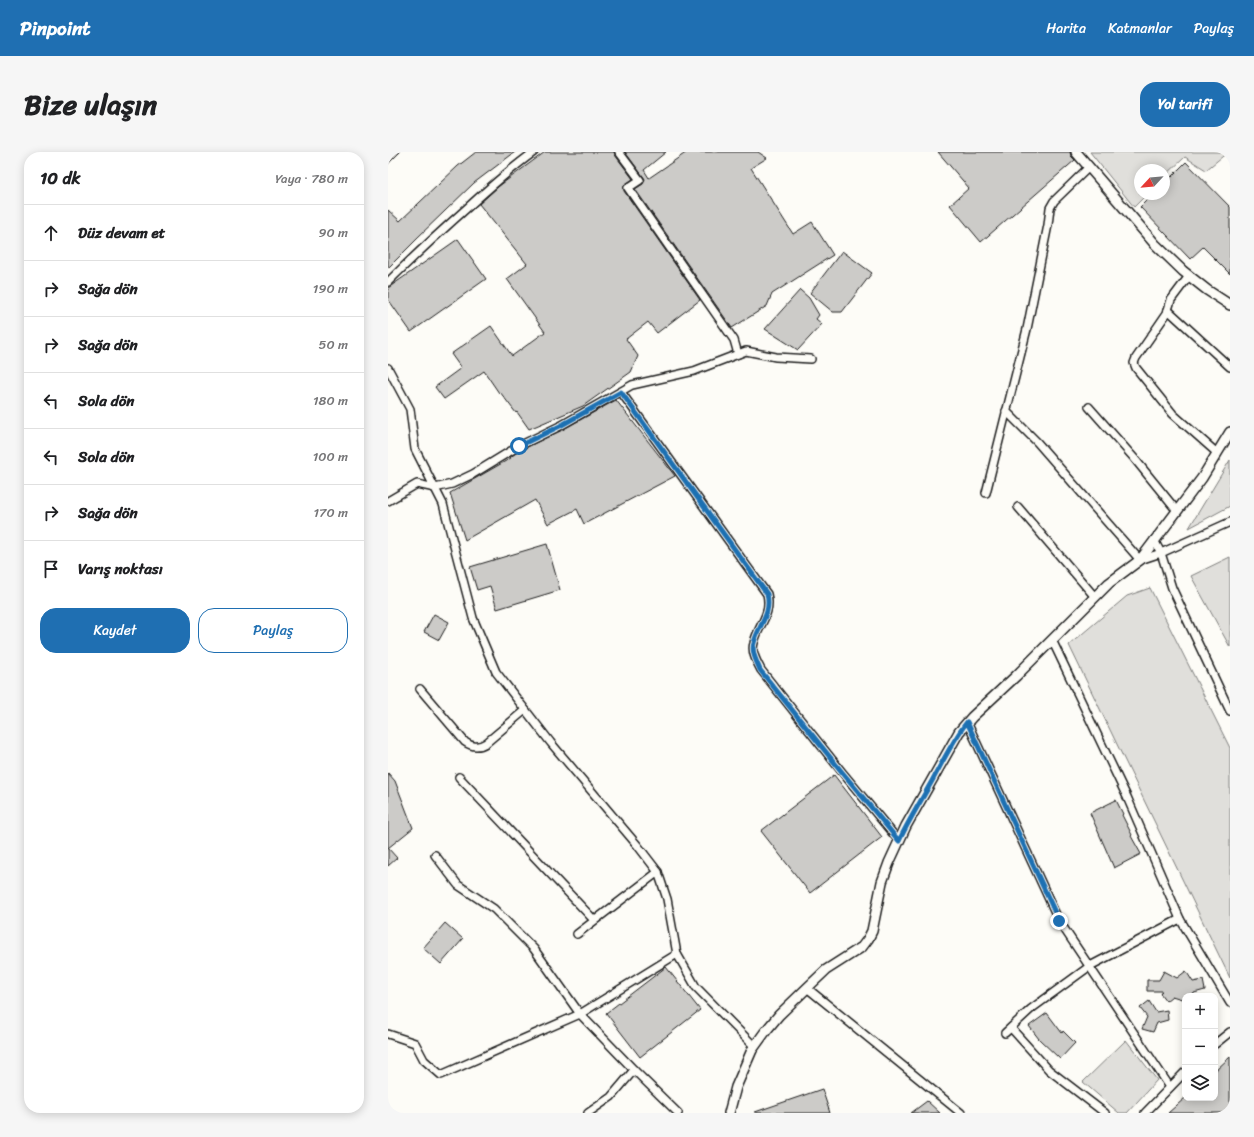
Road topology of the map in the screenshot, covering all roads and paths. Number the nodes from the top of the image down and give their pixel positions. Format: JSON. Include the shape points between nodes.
{"nodes":[{"id":1,"x":534,"y":152,"type":"edge"},
{"id":2,"x":618,"y":152,"type":"edge"},
{"id":3,"x":1076,"y":152,"type":"edge"},
{"id":4,"x":1089,"y":167,"type":"junction"},
{"id":5,"x":1190,"y":276,"type":"junction"},
{"id":6,"x":388,"y":282,"type":"edge"},
{"id":7,"x":1229,"y":302,"type":"edge"},
{"id":8,"x":1168,"y":310,"type":"junction"},
{"id":9,"x":738,"y":354,"type":"junction"},
{"id":10,"x":811,"y":359,"type":"dead end"},
{"id":11,"x":1230,"y":367,"type":"edge"},
{"id":12,"x":388,"y":368,"type":"edge"},
{"id":13,"x":621,"y":392,"type":"junction"},
{"id":14,"x":1089,"y":407,"type":"dead end"},
{"id":15,"x":1006,"y":411,"type":"junction"},
{"id":16,"x":1230,"y":432,"type":"edge"},
{"id":17,"x":1217,"y":453,"type":"junction"},
{"id":18,"x":435,"y":488,"type":"junction"},
{"id":19,"x":986,"y":493,"type":"dead end"},
{"id":20,"x":388,"y":501,"type":"edge"},
{"id":21,"x":1018,"y":507,"type":"dead end"},
{"id":22,"x":1177,"y":511,"type":"junction"},
{"id":23,"x":1230,"y":522,"type":"edge"},
{"id":24,"x":1154,"y":540,"type":"junction"},
{"id":25,"x":1161,"y":553,"type":"junction"},
{"id":26,"x":1140,"y":560,"type":"junction"},
{"id":27,"x":1095,"y":597,"type":"junction"},
{"id":28,"x":1052,"y":640,"type":"junction"},
{"id":29,"x":420,"y":689,"type":"dead end"},
{"id":30,"x":525,"y":710,"type":"junction"},
{"id":31,"x":1230,"y":711,"type":"edge"},
{"id":32,"x":967,"y":722,"type":"junction"},
{"id":33,"x":459,"y":777,"type":"dead end"},
{"id":34,"x":899,"y":841,"type":"junction"},
{"id":35,"x":435,"y":855,"type":"dead end"},
{"id":36,"x":658,"y":872,"type":"junction"},
{"id":37,"x":1180,"y":919,"type":"junction"},
{"id":38,"x":594,"y":920,"type":"junction"},
{"id":39,"x":577,"y":934,"type":"dead end"},
{"id":40,"x":677,"y":954,"type":"junction"},
{"id":41,"x":1090,"y":966,"type":"junction"},
{"id":42,"x":807,"y":988,"type":"junction"},
{"id":43,"x":1230,"y":1003,"type":"edge"},
{"id":44,"x":580,"y":1014,"type":"junction"},
{"id":45,"x":1230,"y":1032,"type":"edge"},
{"id":46,"x":388,"y":1034,"type":"edge"},
{"id":47,"x":1218,"y":1042,"type":"edge"},
{"id":48,"x":754,"y":1046,"type":"junction"},
{"id":49,"x":634,"y":1070,"type":"junction"},
{"id":50,"x":1182,"y":1075,"type":"edge"},
{"id":51,"x":1170,"y":1087,"type":"junction"},
{"id":52,"x":589,"y":1113,"type":"edge"},
{"id":53,"x":678,"y":1113,"type":"edge"},
{"id":54,"x":729,"y":1113,"type":"edge"},
{"id":55,"x":961,"y":1113,"type":"edge"},
{"id":56,"x":1105,"y":1113,"type":"edge"},
{"id":57,"x":1145,"y":1113,"type":"edge"}],
"edges":[{"from":1,"to":6,"type":"street","via":[[490,187],[415,254]]},
{"from":2,"to":9,"type":"street","via":[[640,180],[628,188],[734,340]]},
{"from":3,"to":4,"type":"street"},
{"from":4,"to":5,"type":"street","via":[[1155,244]]},
{"from":4,"to":15,"type":"street","via":[[1050,208],[1027,329]]},
{"from":5,"to":7,"type":"street","via":[[1207,290]]},
{"from":5,"to":8,"type":"street","via":[[1171,300]]},
{"from":8,"to":11,"type":"street"},
{"from":8,"to":17,"type":"street","via":[[1136,358],[1135,366],[1173,414]]},
{"from":9,"to":10,"type":"street","via":[[746,351],[776,357]]},
{"from":9,"to":13,"type":"street","via":[[694,371],[632,385]]},
{"from":12,"to":18,"type":"street","via":[[410,409],[415,449]]},
{"from":13,"to":18,"type":"street","via":[[519,446],[474,474]]},
{"from":13,"to":34,"type":"street","via":[[767,594],[768,610],[753,643],[760,670]]},
{"from":14,"to":22,"type":"street"},
{"from":15,"to":19,"type":"street"},
{"from":15,"to":26,"type":"street","via":[[1038,442]]},
{"from":16,"to":17,"type":"street"},
{"from":17,"to":22,"type":"street"},
{"from":18,"to":20,"type":"street","via":[[417,484]]},
{"from":18,"to":30,"type":"street","via":[[443,504],[473,618],[496,672]]},
{"from":21,"to":27,"type":"street"},
{"from":22,"to":24,"type":"street"},
{"from":23,"to":25,"type":"street"},
{"from":24,"to":25,"type":"street"},
{"from":24,"to":26,"type":"street"},
{"from":25,"to":26,"type":"street"},
{"from":25,"to":31,"type":"street","via":[[1172,588]]},
{"from":26,"to":27,"type":"street"},
{"from":27,"to":28,"type":"street"},
{"from":28,"to":32,"type":"street"},
{"from":28,"to":37,"type":"street","via":[[1127,797]]},
{"from":29,"to":30,"type":"street","via":[[465,742],[474,746],[486,743]]},
{"from":30,"to":36,"type":"street"},
{"from":32,"to":34,"type":"street","via":[[945,756]]},
{"from":32,"to":41,"type":"street","via":[[1059,921]]},
{"from":33,"to":38,"type":"street"},
{"from":34,"to":42,"type":"street","via":[[882,882],[868,939],[862,947],[826,970]]},
{"from":35,"to":44,"type":"street","via":[[458,885],[494,909],[534,949]]},
{"from":36,"to":38,"type":"street"},
{"from":36,"to":40,"type":"street","via":[[667,899]]},
{"from":37,"to":41,"type":"street"},
{"from":37,"to":43,"type":"street"},
{"from":38,"to":39,"type":"street"},
{"from":40,"to":44,"type":"street"},
{"from":40,"to":48,"type":"street","via":[[696,987]]},
{"from":41,"to":51,"type":"street"},
{"from":41,"to":56,"type":"street","via":[[1032,1009],[1008,1031],[1049,1070]]},
{"from":42,"to":48,"type":"street"},
{"from":42,"to":55,"type":"street"},
{"from":44,"to":46,"type":"street","via":[[442,1075],[424,1060],[415,1043]]},
{"from":44,"to":49,"type":"street"},
{"from":45,"to":47,"type":"street"},
{"from":48,"to":54,"type":"street","via":[[736,1087]]},
{"from":49,"to":52,"type":"street","via":[[611,1097]]},
{"from":49,"to":53,"type":"street"},
{"from":50,"to":51,"type":"street"},
{"from":51,"to":57,"type":"street"}]}
